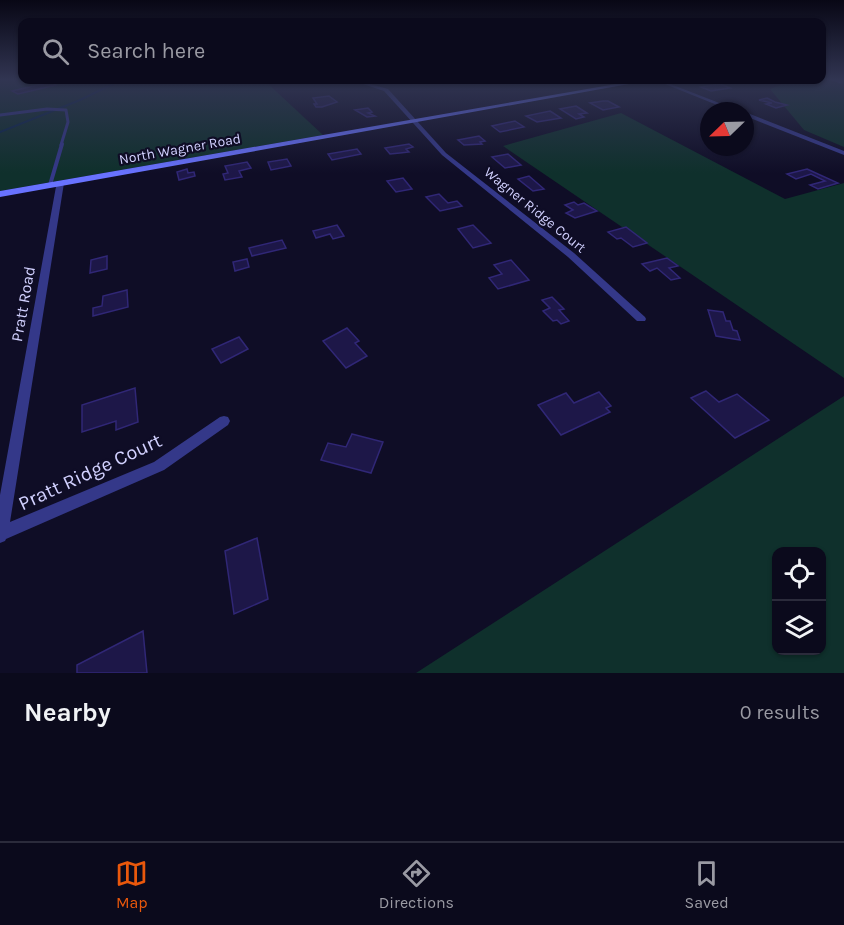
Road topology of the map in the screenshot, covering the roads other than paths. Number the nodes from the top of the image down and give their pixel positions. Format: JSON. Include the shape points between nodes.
{"nodes":[{"id":1,"x":36,"y":110,"type":"edge"},
{"id":2,"x":66,"y":110,"type":"edge"},
{"id":3,"x":403,"y":110,"type":"edge"},
{"id":4,"x":474,"y":110,"type":"edge"},
{"id":5,"x":0,"y":115,"type":"edge"},
{"id":6,"x":754,"y":118,"type":"edge"},
{"id":7,"x":413,"y":122,"type":"junction"},
{"id":8,"x":844,"y":153,"type":"edge"},
{"id":9,"x":55,"y":184,"type":"junction"},
{"id":10,"x":0,"y":194,"type":"edge"},
{"id":11,"x":640,"y":319,"type":"dead end"},
{"id":12,"x":225,"y":421,"type":"dead end"},
{"id":13,"x":0,"y":535,"type":"edge"}],
"edges":[{"from":1,"to":5,"type":"lane"},
{"from":2,"to":9,"type":"lane","via":[[68,122]]},
{"from":3,"to":7,"type":"street","name":"Wagner Ridge Court"},
{"from":4,"to":7,"type":"main road","name":"North Wagner Road"},
{"from":6,"to":8,"type":"street"},
{"from":7,"to":9,"type":"main road","name":"North Wagner Road"},
{"from":7,"to":11,"type":"street","name":"Wagner Ridge Court","via":[[444,154],[571,255]]},
{"from":9,"to":10,"type":"main road","name":"North Wagner Road"},
{"from":9,"to":13,"type":"street","name":"Pratt Road"},
{"from":12,"to":13,"type":"street","name":"Pratt Ridge Court","via":[[159,466]]}]}
